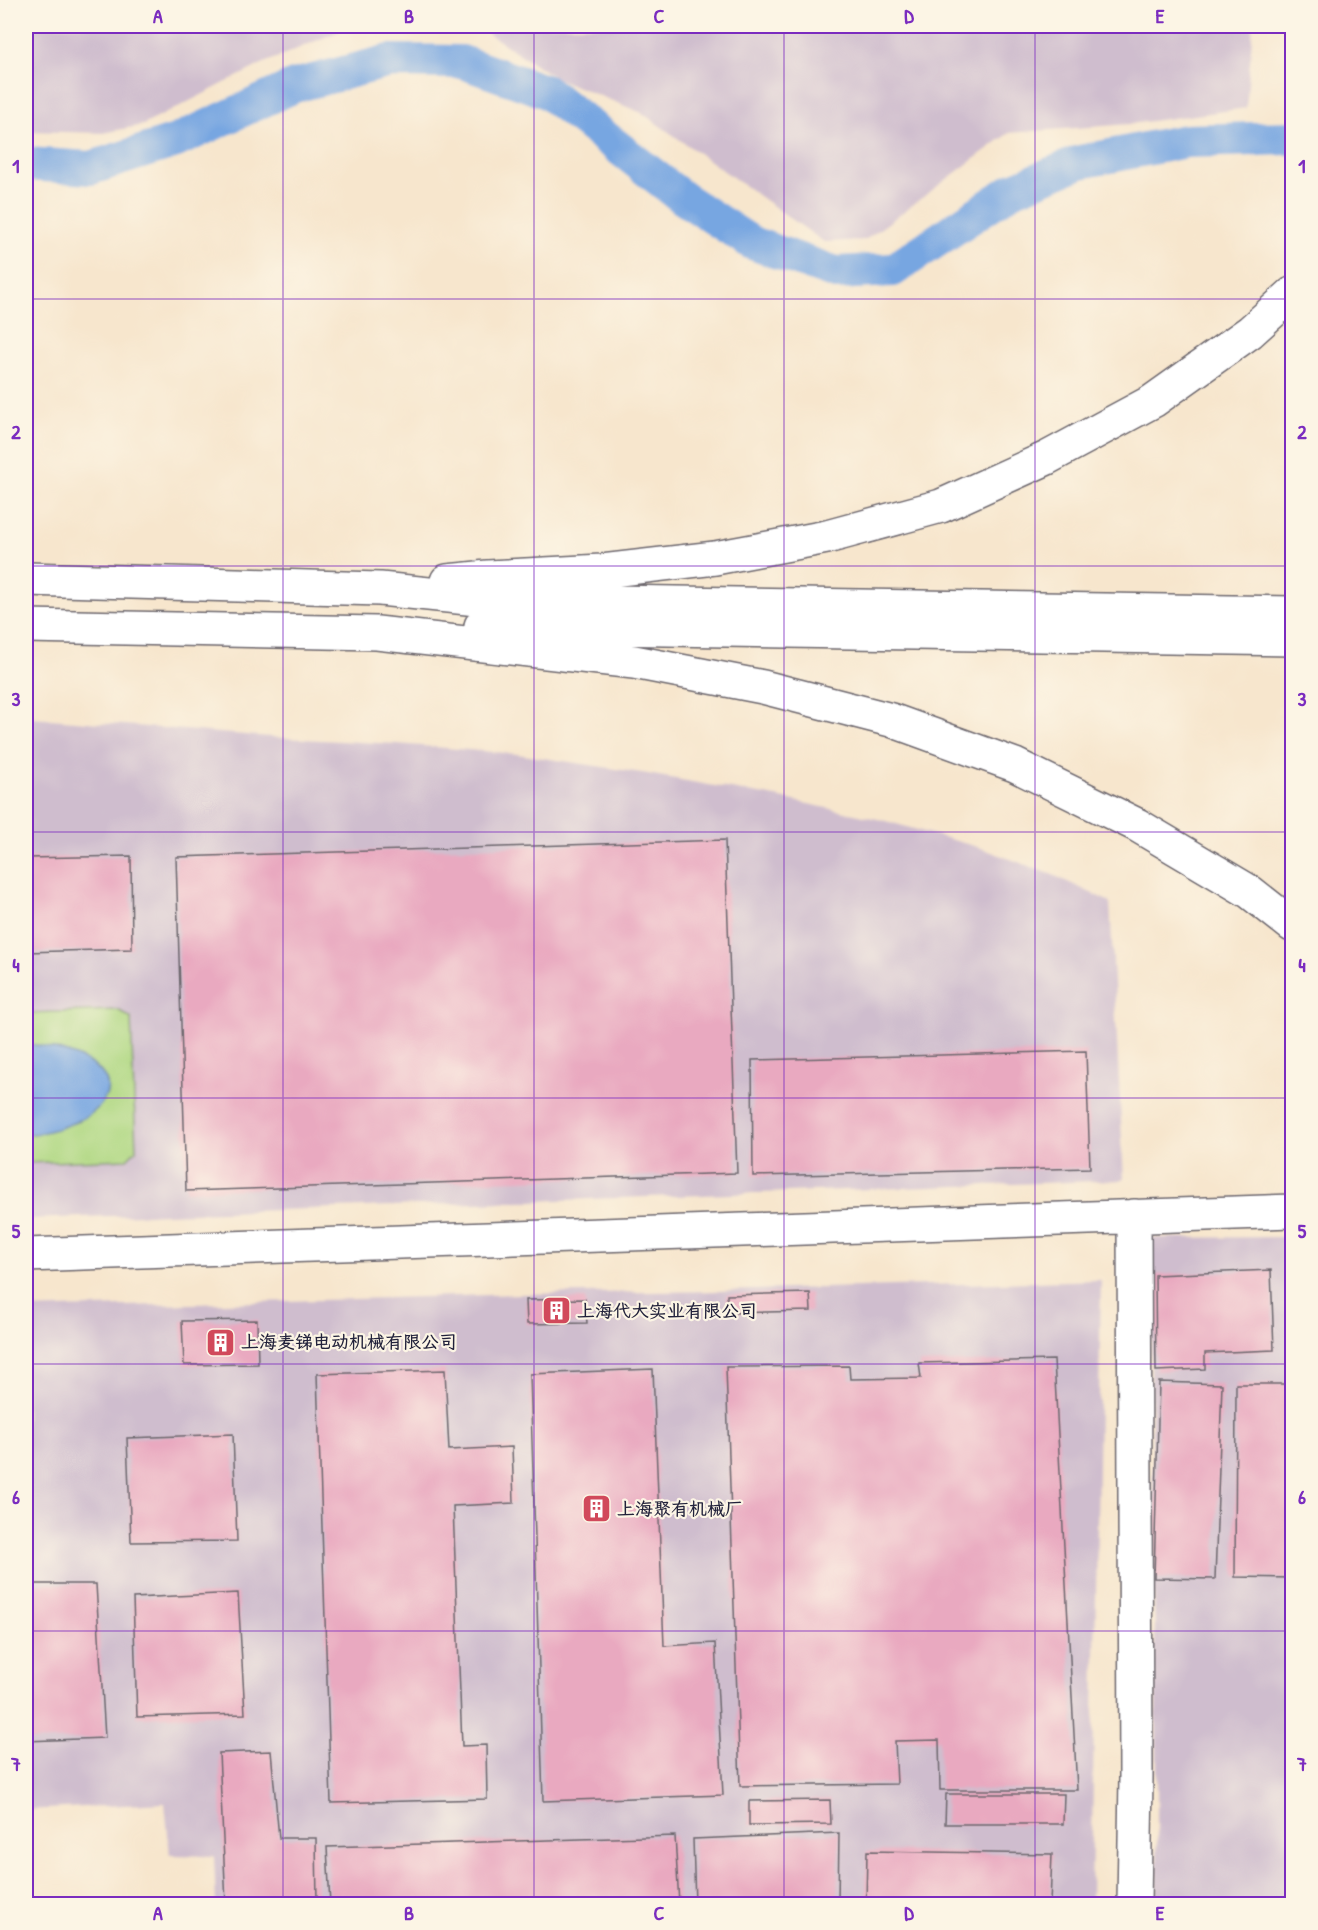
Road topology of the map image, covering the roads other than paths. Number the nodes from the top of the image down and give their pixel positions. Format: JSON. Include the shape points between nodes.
{"nodes":[{"id":1,"x":1293,"y":294,"type":"edge"},
{"id":2,"x":26,"y":579,"type":"edge"},
{"id":3,"x":380,"y":589,"type":"junction"},
{"id":4,"x":1293,"y":613,"type":"edge"},
{"id":5,"x":993,"y":621,"type":"junction"},
{"id":6,"x":26,"y":626,"type":"edge"},
{"id":7,"x":377,"y":633,"type":"junction"},
{"id":8,"x":1293,"y":639,"type":"edge"},
{"id":9,"x":1293,"y":925,"type":"edge"},
{"id":10,"x":1293,"y":1211,"type":"edge"},
{"id":11,"x":1134,"y":1216,"type":"junction"},
{"id":12,"x":26,"y":1255,"type":"edge"},
{"id":13,"x":1134,"y":1905,"type":"edge"}],
"edges":[{"from":1,"to":3,"type":"main road","via":[[1250,332],[1153,401],[1047,458],[941,506],[827,537],[715,558]]},
{"from":2,"to":3,"type":"main road"},
{"from":3,"to":5,"type":"main road","via":[[487,600]]},
{"from":4,"to":5,"type":"main road"},
{"from":5,"to":7,"type":"main road","via":[[467,626]]},
{"from":5,"to":8,"type":"main road"},
{"from":6,"to":7,"type":"main road"},
{"from":7,"to":9,"type":"main road","via":[[634,662],[763,687],[891,720],[1015,765],[1137,825],[1250,892]]},
{"from":10,"to":11,"type":"main road"},
{"from":11,"to":12,"type":"main road"},
{"from":11,"to":13,"type":"main road"}]}
